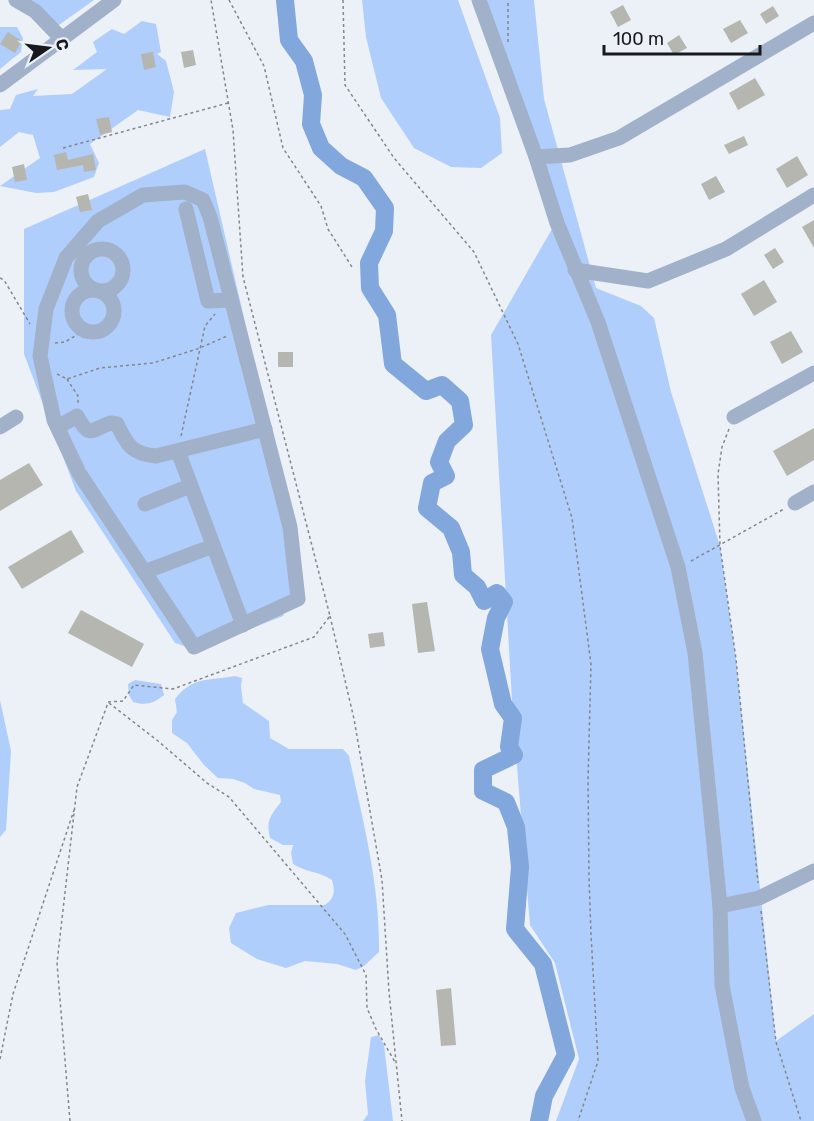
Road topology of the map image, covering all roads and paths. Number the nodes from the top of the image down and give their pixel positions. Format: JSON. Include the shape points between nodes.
{"nodes":[{"id":1,"x":16,"y":0,"type":"edge"},
{"id":2,"x":114,"y":0,"type":"edge"},
{"id":3,"x":229,"y":0,"type":"edge"},
{"id":4,"x":343,"y":0,"type":"edge"},
{"id":5,"x":480,"y":0,"type":"edge"},
{"id":6,"x":814,"y":23,"type":"edge"},
{"id":7,"x":62,"y":39,"type":"junction"},
{"id":8,"x":0,"y":85,"type":"edge"},
{"id":9,"x":228,"y":103,"type":"dead end"},
{"id":10,"x":63,"y":148,"type":"dead end"},
{"id":11,"x":536,"y":158,"type":"junction"},
{"id":12,"x":814,"y":195,"type":"edge"},
{"id":13,"x":186,"y":209,"type":"dead end"},
{"id":14,"x":352,"y":267,"type":"dead end"},
{"id":15,"x":576,"y":270,"type":"junction"},
{"id":16,"x":231,"y":300,"type":"junction"},
{"id":17,"x":239,"y":331,"type":"junction"},
{"id":18,"x":200,"y":348,"type":"junction"},
{"id":19,"x":43,"y":367,"type":"junction"},
{"id":20,"x":814,"y":373,"type":"edge"},
{"id":21,"x":67,"y":379,"type":"junction"},
{"id":22,"x":77,"y":416,"type":"junction"},
{"id":23,"x":16,"y":417,"type":"dead end"},
{"id":24,"x":734,"y":417,"type":"joint"},
{"id":25,"x":0,"y":427,"type":"edge"},
{"id":26,"x":58,"y":427,"type":"junction"},
{"id":27,"x":264,"y":429,"type":"junction"},
{"id":28,"x":178,"y":451,"type":"junction"},
{"id":29,"x":190,"y":486,"type":"junction"},
{"id":30,"x":814,"y":492,"type":"edge"},
{"id":31,"x":795,"y":503,"type":"joint"},
{"id":32,"x":145,"y":504,"type":"dead end"},
{"id":33,"x":213,"y":546,"type":"junction"},
{"id":34,"x":720,"y":546,"type":"junction"},
{"id":35,"x":678,"y":567,"type":"junction"},
{"id":36,"x":144,"y":572,"type":"junction"},
{"id":37,"x":330,"y":616,"type":"dead end"},
{"id":38,"x":243,"y":625,"type":"junction"},
{"id":39,"x":173,"y":689,"type":"dead end"},
{"id":40,"x":108,"y":702,"type":"junction"},
{"id":41,"x":75,"y":806,"type":"junction"},
{"id":42,"x":814,"y":871,"type":"edge"},
{"id":43,"x":759,"y":898,"type":"junction"},
{"id":44,"x":720,"y":906,"type":"junction"},
{"id":45,"x":7,"y":1022,"type":"junction"},
{"id":46,"x":0,"y":1023,"type":"edge"},
{"id":47,"x":0,"y":1059,"type":"edge"},
{"id":48,"x":396,"y":1063,"type":"junction"},
{"id":49,"x":70,"y":1121,"type":"edge"},
{"id":50,"x":402,"y":1121,"type":"edge"},
{"id":51,"x":578,"y":1121,"type":"edge"},
{"id":52,"x":754,"y":1121,"type":"edge"},
{"id":53,"x":801,"y":1121,"type":"edge"}],
"edges":[{"from":1,"to":7,"type":"street","via":[[35,11]]},
{"from":2,"to":7,"type":"street"},
{"from":3,"to":14,"type":"path","via":[[264,66],[283,148],[321,206],[328,229]]},
{"from":4,"to":51,"type":"path","via":[[345,84],[394,158],[474,252],[518,344],[572,518],[591,664],[589,865],[598,1061]]},
{"from":5,"to":11,"type":"street"},
{"from":6,"to":11,"type":"street","via":[[619,138],[570,155]]},
{"from":7,"to":8,"type":"street"},
{"from":9,"to":10,"type":"path"},
{"from":11,"to":15,"type":"street","via":[[556,223]]},
{"from":12,"to":15,"type":"street","via":[[726,249],[648,281]]},
{"from":13,"to":16,"type":"street","via":[[208,301]]},
{"from":15,"to":35,"type":"street","via":[[598,322]]},
{"from":16,"to":17,"type":"street"},
{"from":16,"to":18,"type":"path","via":[[205,326]]},
{"from":16,"to":19,"type":"street","via":[[203,200],[185,192],[143,195],[98,221],[66,258],[46,309],[40,356]]},
{"from":17,"to":18,"type":"path"},
{"from":17,"to":27,"type":"street"},
{"from":18,"to":21,"type":"path","via":[[153,363],[100,368]]},
{"from":18,"to":28,"type":"path"},
{"from":19,"to":21,"type":"path"},
{"from":19,"to":26,"type":"street"},
{"from":20,"to":24,"type":"street"},
{"from":21,"to":22,"type":"path","via":[[78,396]]},
{"from":22,"to":26,"type":"street"},
{"from":22,"to":28,"type":"street","via":[[90,432],[117,424],[130,447],[141,455]]},
{"from":23,"to":25,"type":"street"},
{"from":24,"to":34,"type":"path","via":[[722,447],[718,474]]},
{"from":26,"to":36,"type":"street","via":[[79,473]]},
{"from":27,"to":28,"type":"street"},
{"from":27,"to":38,"type":"street","via":[[290,527],[298,599]]},
{"from":28,"to":29,"type":"street"},
{"from":29,"to":32,"type":"street"},
{"from":29,"to":33,"type":"street"},
{"from":30,"to":31,"type":"street"},
{"from":31,"to":34,"type":"path"},
{"from":33,"to":36,"type":"street"},
{"from":33,"to":38,"type":"street"},
{"from":34,"to":35,"type":"path"},
{"from":34,"to":43,"type":"path","via":[[736,660]]},
{"from":35,"to":44,"type":"street","via":[[695,653]]},
{"from":36,"to":38,"type":"street","via":[[194,647]]},
{"from":37,"to":48,"type":"path","via":[[354,719],[382,880]]},
{"from":39,"to":40,"type":"path","via":[[134,685],[123,701]]},
{"from":40,"to":41,"type":"path"},
{"from":40,"to":48,"type":"path","via":[[229,798],[345,934],[366,975],[367,1008]]},
{"from":41,"to":45,"type":"path"},
{"from":41,"to":49,"type":"path","via":[[57,963]]},
{"from":42,"to":43,"type":"street"},
{"from":43,"to":44,"type":"street"},
{"from":43,"to":53,"type":"path","via":[[776,1042]]},
{"from":44,"to":52,"type":"street","via":[[722,985],[742,1088]]},
{"from":45,"to":46,"type":"path"},
{"from":45,"to":47,"type":"path"},
{"from":48,"to":50,"type":"path"}]}
